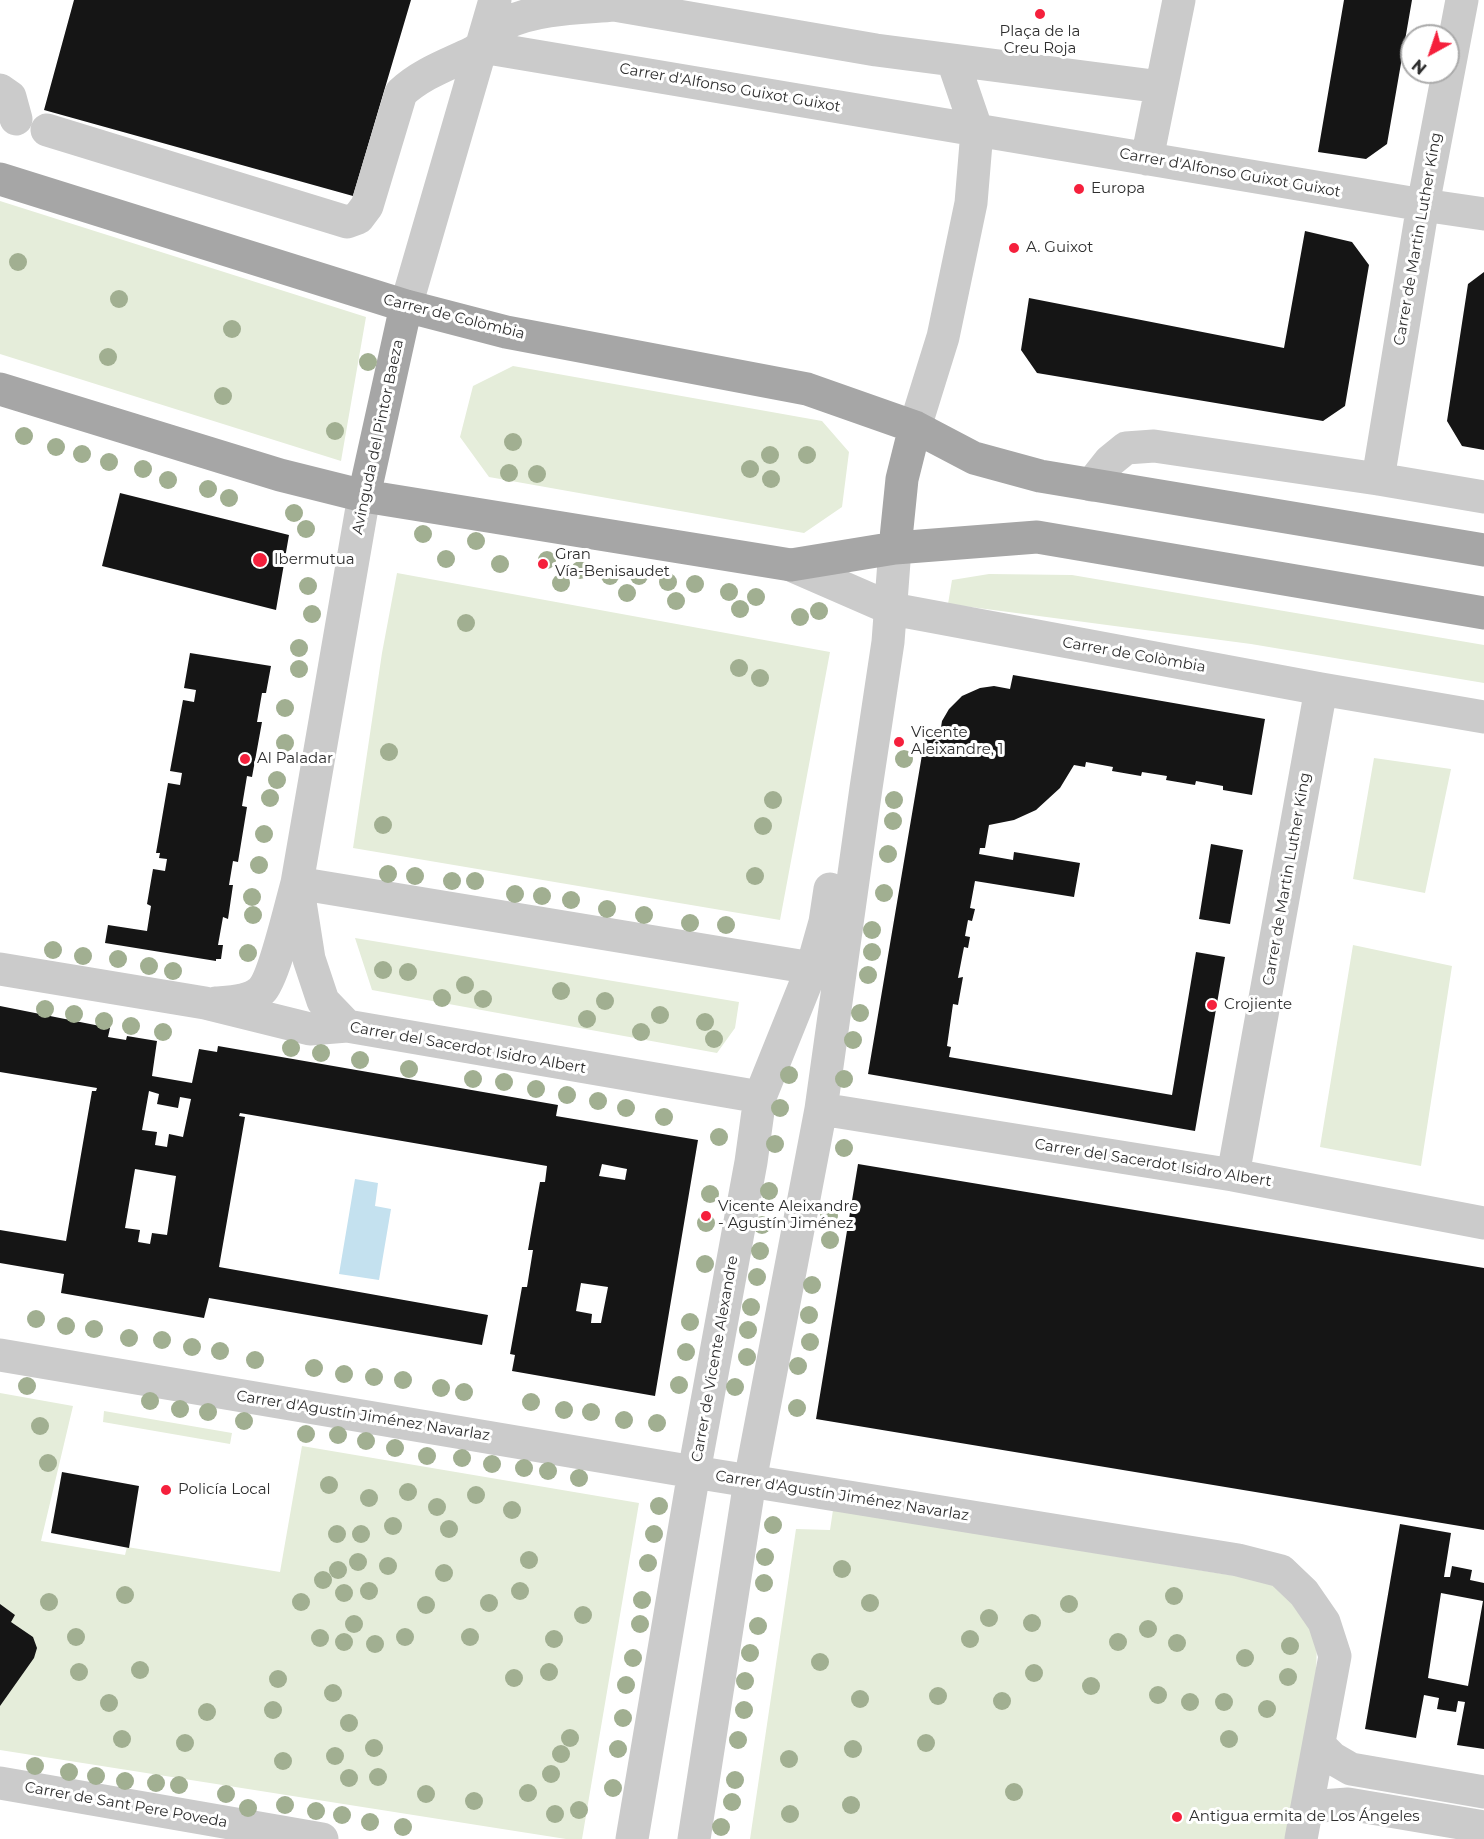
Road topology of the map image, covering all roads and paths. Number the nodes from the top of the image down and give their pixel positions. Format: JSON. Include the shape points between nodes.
{"nodes":[{"id":1,"x":495,"y":0,"type":"edge"},
{"id":2,"x":1179,"y":0,"type":"edge"},
{"id":3,"x":1462,"y":0,"type":"edge"},
{"id":4,"x":610,"y":2,"type":"edge"},
{"id":5,"x":482,"y":47,"type":"junction"},
{"id":6,"x":953,"y":61,"type":"junction"},
{"id":7,"x":1161,"y":87,"type":"junction"},
{"id":8,"x":0,"y":90,"type":"edge"},
{"id":9,"x":23,"y":122,"type":"edge"},
{"id":10,"x":977,"y":131,"type":"junction"},
{"id":11,"x":1147,"y":159,"type":"junction"},
{"id":12,"x":0,"y":179,"type":"edge"},
{"id":13,"x":1423,"y":205,"type":"junction"},
{"id":14,"x":1484,"y":214,"type":"edge"},
{"id":15,"x":406,"y":306,"type":"junction"},
{"id":16,"x":0,"y":389,"type":"edge"},
{"id":17,"x":915,"y":427,"type":"junction"},
{"id":18,"x":1378,"y":479,"type":"junction"},
{"id":19,"x":1091,"y":485,"type":"junction"},
{"id":20,"x":364,"y":496,"type":"junction"},
{"id":21,"x":1484,"y":497,"type":"edge"},
{"id":22,"x":895,"y":548,"type":"junction"},
{"id":23,"x":1484,"y":550,"type":"edge"},
{"id":24,"x":791,"y":565,"type":"junction"},
{"id":25,"x":892,"y":609,"type":"junction"},
{"id":26,"x":1484,"y":613,"type":"edge"},
{"id":27,"x":1321,"y":689,"type":"junction"},
{"id":28,"x":1484,"y":717,"type":"edge"},
{"id":29,"x":866,"y":788,"type":"junction"},
{"id":30,"x":297,"y":883,"type":"junction"},
{"id":31,"x":812,"y":968,"type":"junction"},
{"id":32,"x":0,"y":969,"type":"edge"},
{"id":33,"x":205,"y":1003,"type":"junction"},
{"id":34,"x":347,"y":1026,"type":"junction"},
{"id":35,"x":760,"y":1097,"type":"junction"},
{"id":36,"x":821,"y":1109,"type":"junction"},
{"id":37,"x":1233,"y":1175,"type":"junction"},
{"id":38,"x":1484,"y":1223,"type":"edge"},
{"id":39,"x":0,"y":1355,"type":"edge"},
{"id":40,"x":694,"y":1472,"type":"junction"},
{"id":41,"x":750,"y":1481,"type":"junction"},
{"id":42,"x":1319,"y":1745,"type":"junction"},
{"id":43,"x":0,"y":1783,"type":"edge"},
{"id":44,"x":1484,"y":1792,"type":"edge"},
{"id":45,"x":1307,"y":1807,"type":"junction"},
{"id":46,"x":1484,"y":1827,"type":"edge"},
{"id":47,"x":322,"y":1839,"type":"edge"},
{"id":48,"x":632,"y":1839,"type":"edge"},
{"id":49,"x":694,"y":1839,"type":"edge"},
{"id":50,"x":1301,"y":1839,"type":"edge"}],
"edges":[{"from":1,"to":5,"type":"street","name":"Avinguda del Pintor Baeza"},
{"from":2,"to":7,"type":"street"},
{"from":3,"to":13,"type":"street","name":"Carrer de Martin Luther King"},
{"from":4,"to":5,"type":"street","via":[[544,12],[504,23]]},
{"from":4,"to":6,"type":"street"},
{"from":5,"to":9,"type":"street","via":[[423,75],[401,93],[367,206],[358,218],[346,222],[91,133]]},
{"from":5,"to":10,"type":"street","name":"Carrer d'Alfonso Guixot Guixot"},
{"from":5,"to":15,"type":"street","name":"Avinguda del Pintor Baeza"},
{"from":6,"to":7,"type":"street"},
{"from":6,"to":10,"type":"street"},
{"from":7,"to":11,"type":"street"},
{"from":8,"to":9,"type":"street","via":[[10,97]]},
{"from":10,"to":11,"type":"street","name":"Carrer d'Alfonso Guixot Guixot"},
{"from":10,"to":17,"type":"street","via":[[971,203],[943,337]]},
{"from":11,"to":13,"type":"street","name":"Carrer d'Alfonso Guixot Guixot"},
{"from":12,"to":15,"type":"main road","name":"Carrer de Colòmbia"},
{"from":13,"to":14,"type":"street","name":"Carrer d'Alfonso Guixot Guixot"},
{"from":13,"to":18,"type":"street","name":"Carrer de Martin Luther King"},
{"from":15,"to":17,"type":"main road","name":"Carrer de Colòmbia","via":[[506,332],[807,389]]},
{"from":15,"to":20,"type":"main road","name":"Avinguda del Pintor Baeza"},
{"from":16,"to":20,"type":"main road","name":"Carrer de Colòmbia","via":[[280,475]]},
{"from":17,"to":19,"type":"main road","name":"Carrer de Colòmbia","via":[[974,458]]},
{"from":17,"to":22,"type":"main road","via":[[902,478]]},
{"from":18,"to":19,"type":"street","via":[[1154,446],[1126,448]]},
{"from":18,"to":21,"type":"street"},
{"from":19,"to":23,"type":"main road","name":"Carrer de Colòmbia"},
{"from":20,"to":24,"type":"main road","name":"Carrer de Colòmbia"},
{"from":20,"to":30,"type":"street","name":"Avinguda del Pintor Baeza"},
{"from":22,"to":24,"type":"main road","name":"Carrer de Colòmbia"},
{"from":22,"to":25,"type":"street","name":"Carrer de Vicente Alexandre"},
{"from":22,"to":26,"type":"main road","name":"Carrer de Colòmbia","via":[[1037,537]]},
{"from":24,"to":25,"type":"street","name":"Carrer de Colòmbia"},
{"from":25,"to":27,"type":"street","name":"Carrer de Colòmbia"},
{"from":25,"to":29,"type":"street","name":"Carrer de Vicente Alexandre"},
{"from":27,"to":28,"type":"street","name":"Carrer de Colòmbia"},
{"from":27,"to":37,"type":"street","name":"Carrer de Martin Luther King"},
{"from":29,"to":31,"type":"street","name":"Carrer de Vicente Alexandre","via":[[841,822],[825,922]]},
{"from":29,"to":36,"type":"street","name":"Carrer de Vicente Alexandre"},
{"from":30,"to":31,"type":"street"},
{"from":30,"to":33,"type":"street","name":"Avinguda del Pintor Baeza","via":[[271,974],[261,992],[241,1001]]},
{"from":30,"to":34,"type":"street","name":"Avinguda del Pintor Baeza","via":[[312,970],[323,1001]]},
{"from":31,"to":35,"type":"street","name":"Carrer de Vicente Alexandre"},
{"from":32,"to":33,"type":"street","name":"Carrer del Sacerdot Isidro Albert"},
{"from":33,"to":34,"type":"street","name":"Carrer del Sacerdot Isidro Albert","via":[[310,1029]]},
{"from":34,"to":35,"type":"street","name":"Carrer del Sacerdot Isidro Albert"},
{"from":35,"to":40,"type":"street","name":"Carrer de Vicente Alexandre"},
{"from":36,"to":37,"type":"street","name":"Carrer del Sacerdot Isidro Albert"},
{"from":36,"to":41,"type":"street","name":"Carrer de Vicente Alexandre"},
{"from":37,"to":38,"type":"street","name":"Carrer del Sacerdot Isidro Albert"},
{"from":39,"to":40,"type":"street","name":"Carrer d'Agustín Jiménez Navarlaz"},
{"from":40,"to":41,"type":"street","name":"Carrer d'Agustín Jiménez Navarlaz"},
{"from":40,"to":48,"type":"street","name":"Carrer de Vicente Alexandre"},
{"from":41,"to":42,"type":"street","name":"Carrer d'Agustín Jiménez Navarlaz","via":[[1238,1560],[1281,1571],[1304,1593],[1324,1622],[1335,1656]]},
{"from":41,"to":49,"type":"street","name":"Carrer de Vicente Alexandre"},
{"from":42,"to":44,"type":"street","via":[[1351,1769]]},
{"from":42,"to":45,"type":"street"},
{"from":43,"to":47,"type":"street","name":"Carrer de Sant Pere Poveda"},
{"from":45,"to":46,"type":"street","via":[[1348,1804]]},
{"from":45,"to":50,"type":"street"}]}
